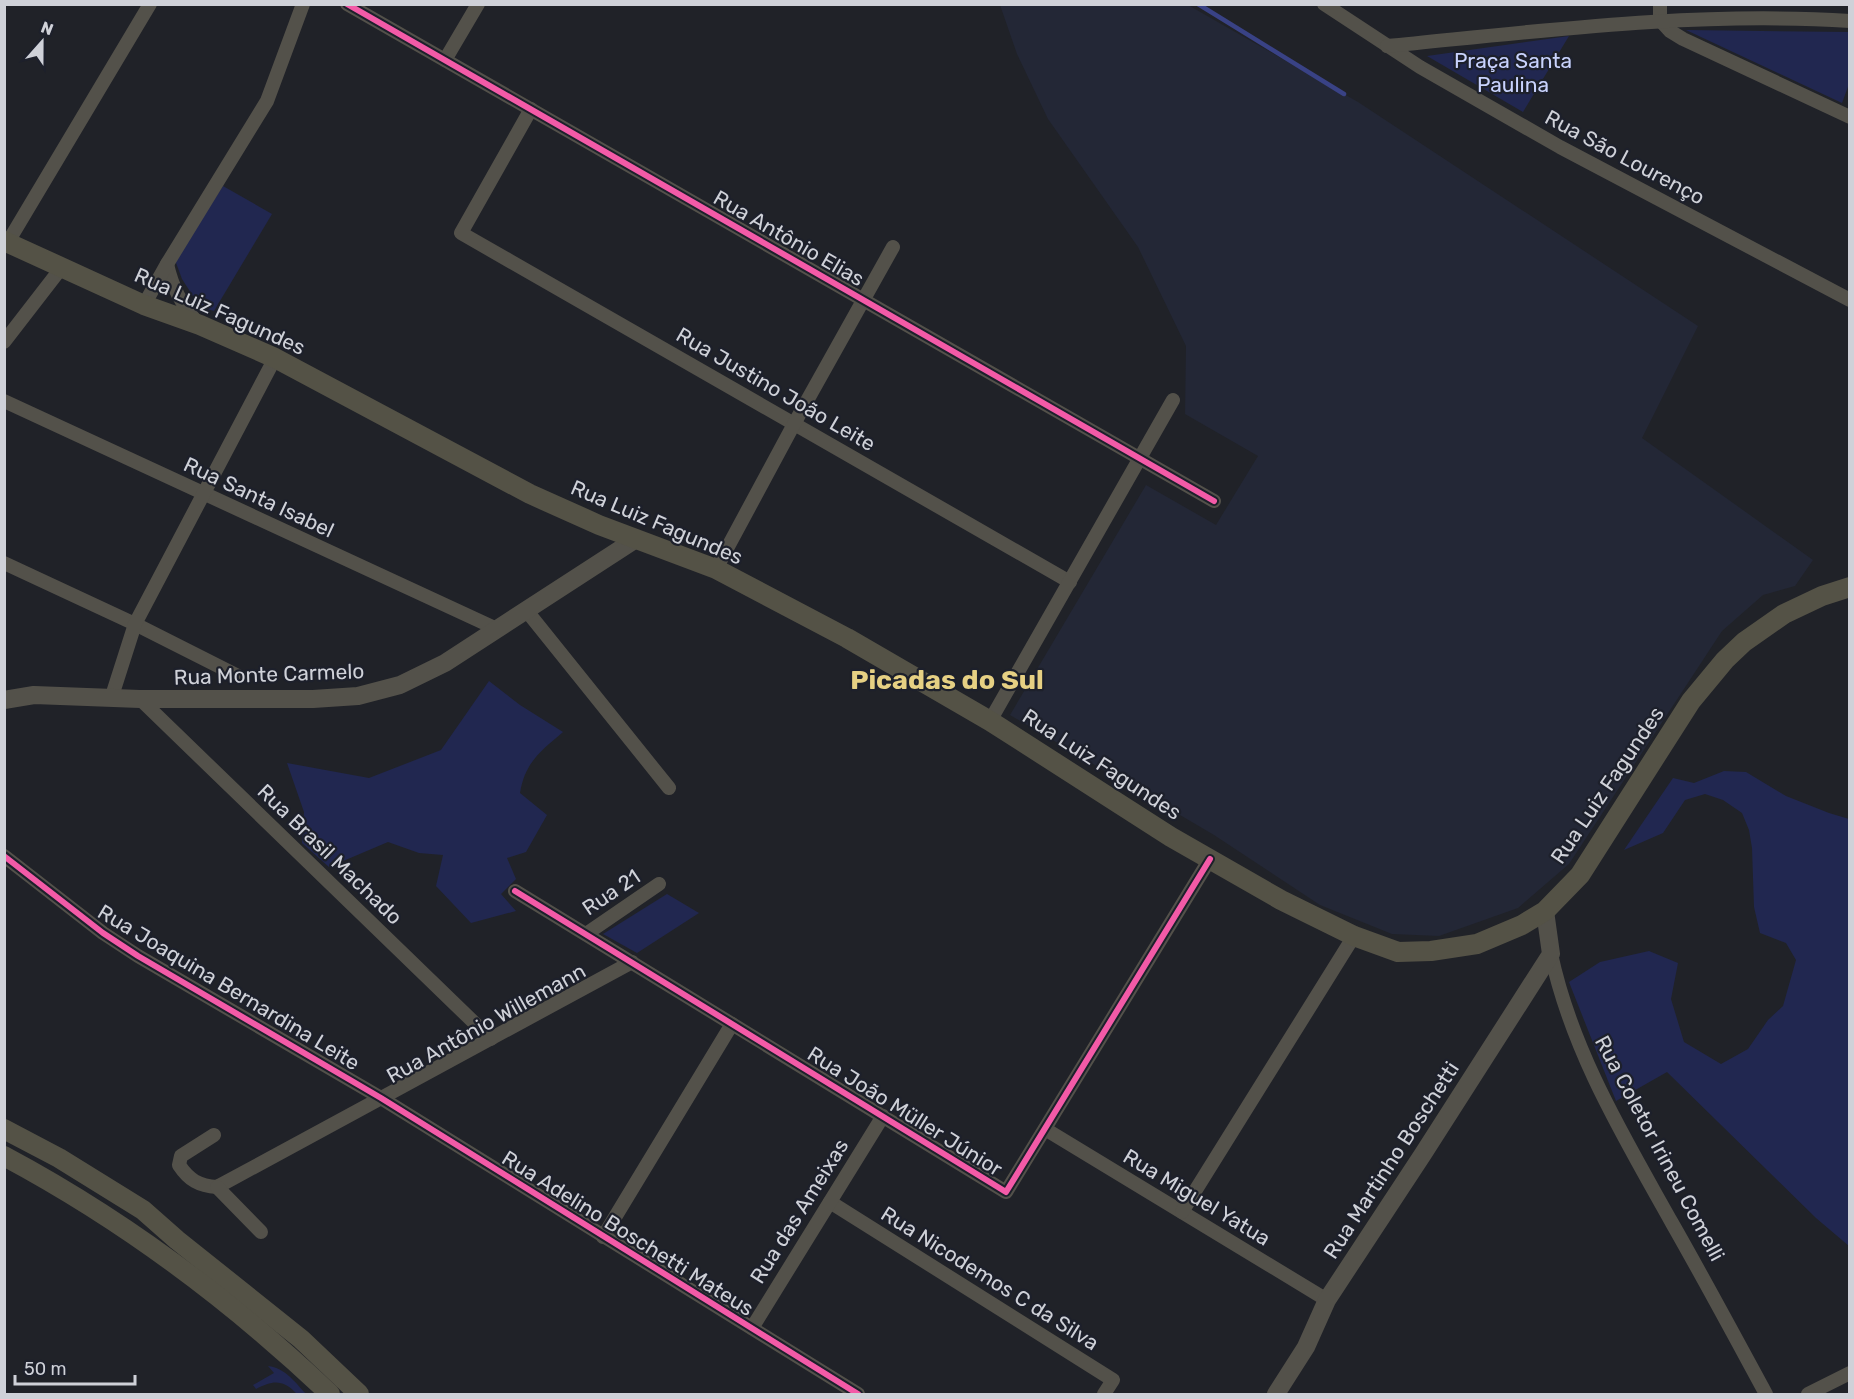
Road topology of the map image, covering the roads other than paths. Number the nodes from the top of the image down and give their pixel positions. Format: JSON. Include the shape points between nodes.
{"nodes":[{"id":1,"x":150,"y":4,"type":"edge"},
{"id":2,"x":303,"y":4,"type":"edge"},
{"id":3,"x":346,"y":4,"type":"edge"},
{"id":4,"x":478,"y":4,"type":"edge"},
{"id":5,"x":1324,"y":4,"type":"edge"},
{"id":6,"x":1660,"y":4,"type":"edge"},
{"id":7,"x":1660,"y":20,"type":"junction"},
{"id":8,"x":1850,"y":21,"type":"edge"},
{"id":9,"x":1387,"y":46,"type":"junction"},
{"id":10,"x":445,"y":60,"type":"junction"},
{"id":11,"x":531,"y":109,"type":"junction"},
{"id":12,"x":1850,"y":117,"type":"edge"},
{"id":13,"x":6,"y":241,"type":"edge"},
{"id":14,"x":893,"y":247,"type":"dead end"},
{"id":15,"x":167,"y":264,"type":"junction"},
{"id":16,"x":62,"y":267,"type":"junction"},
{"id":17,"x":864,"y":300,"type":"junction"},
{"id":18,"x":1850,"y":300,"type":"edge"},
{"id":19,"x":144,"y":305,"type":"junction"},
{"id":20,"x":200,"y":325,"type":"junction"},
{"id":21,"x":4,"y":342,"type":"edge"},
{"id":22,"x":275,"y":358,"type":"junction"},
{"id":23,"x":1173,"y":400,"type":"dead end"},
{"id":24,"x":4,"y":401,"type":"edge"},
{"id":25,"x":794,"y":424,"type":"junction"},
{"id":26,"x":1140,"y":458,"type":"junction"},
{"id":27,"x":204,"y":495,"type":"junction"},
{"id":28,"x":1214,"y":501,"type":"dead end"},
{"id":29,"x":636,"y":539,"type":"junction"},
{"id":30,"x":4,"y":563,"type":"edge"},
{"id":31,"x":716,"y":569,"type":"junction"},
{"id":32,"x":1070,"y":582,"type":"junction"},
{"id":33,"x":1850,"y":587,"type":"edge"},
{"id":34,"x":526,"y":610,"type":"junction"},
{"id":35,"x":135,"y":624,"type":"junction"},
{"id":36,"x":497,"y":629,"type":"junction"},
{"id":37,"x":240,"y":676,"type":"dead end"},
{"id":38,"x":111,"y":699,"type":"junction"},
{"id":39,"x":140,"y":699,"type":"junction"},
{"id":40,"x":4,"y":700,"type":"edge"},
{"id":41,"x":990,"y":721,"type":"junction"},
{"id":42,"x":669,"y":788,"type":"dead end"},
{"id":43,"x":4,"y":856,"type":"edge"},
{"id":44,"x":1210,"y":859,"type":"junction"},
{"id":45,"x":659,"y":884,"type":"dead end"},
{"id":46,"x":515,"y":891,"type":"dead end"},
{"id":47,"x":1545,"y":911,"type":"junction"},
{"id":48,"x":586,"y":934,"type":"junction"},
{"id":49,"x":1354,"y":936,"type":"junction"},
{"id":50,"x":1551,"y":954,"type":"junction"},
{"id":51,"x":632,"y":962,"type":"junction"},
{"id":52,"x":732,"y":1024,"type":"junction"},
{"id":53,"x":491,"y":1039,"type":"junction"},
{"id":54,"x":381,"y":1098,"type":"junction"},
{"id":55,"x":883,"y":1116,"type":"junction"},
{"id":56,"x":4,"y":1129,"type":"edge"},
{"id":57,"x":1045,"y":1129,"type":"junction"},
{"id":58,"x":214,"y":1135,"type":"dead end"},
{"id":59,"x":4,"y":1156,"type":"edge"},
{"id":60,"x":217,"y":1187,"type":"junction"},
{"id":61,"x":830,"y":1202,"type":"junction"},
{"id":62,"x":1182,"y":1212,"type":"junction"},
{"id":63,"x":261,"y":1232,"type":"dead end"},
{"id":64,"x":603,"y":1237,"type":"junction"},
{"id":65,"x":1327,"y":1300,"type":"junction"},
{"id":66,"x":752,"y":1328,"type":"junction"},
{"id":67,"x":1850,"y":1372,"type":"edge"},
{"id":68,"x":330,"y":1395,"type":"edge"},
{"id":69,"x":359,"y":1395,"type":"edge"},
{"id":70,"x":858,"y":1395,"type":"edge"},
{"id":71,"x":1104,"y":1395,"type":"edge"},
{"id":72,"x":1276,"y":1395,"type":"edge"},
{"id":73,"x":1766,"y":1395,"type":"edge"},
{"id":74,"x":1808,"y":1395,"type":"edge"}],
"edges":[{"from":1,"to":13,"type":"street"},
{"from":2,"to":15,"type":"street","via":[[267,101]]},
{"from":3,"to":10,"type":"street","name":"Rua Antônio Elias"},
{"from":4,"to":10,"type":"street"},
{"from":5,"to":9,"type":"street","name":"Rua São Lourenço"},
{"from":6,"to":7,"type":"street"},
{"from":7,"to":8,"type":"street"},
{"from":7,"to":9,"type":"street"},
{"from":7,"to":12,"type":"street","via":[[1683,39]]},
{"from":9,"to":18,"type":"street","name":"Rua São Lourenço","via":[[1560,147]]},
{"from":10,"to":11,"type":"street","name":"Rua Antônio Elias"},
{"from":11,"to":17,"type":"street","name":"Rua Antônio Elias"},
{"from":11,"to":25,"type":"street","name":"Rua Justino João Leite","via":[[461,233]]},
{"from":13,"to":16,"type":"main road","name":"Rua Luiz Fagundes"},
{"from":14,"to":17,"type":"street"},
{"from":15,"to":19,"type":"street"},
{"from":15,"to":20,"type":"street","via":[[179,299]]},
{"from":16,"to":19,"type":"main road","name":"Rua Luiz Fagundes"},
{"from":16,"to":21,"type":"street"},
{"from":17,"to":25,"type":"street"},
{"from":17,"to":26,"type":"street","name":"Rua Antônio Elias"},
{"from":19,"to":20,"type":"main road","name":"Rua Luiz Fagundes"},
{"from":20,"to":22,"type":"main road","name":"Rua Luiz Fagundes"},
{"from":22,"to":27,"type":"street"},
{"from":22,"to":29,"type":"main road","name":"Rua Luiz Fagundes","via":[[530,494]]},
{"from":23,"to":26,"type":"street"},
{"from":24,"to":27,"type":"street","name":"Rua Santa Isabel"},
{"from":25,"to":31,"type":"street"},
{"from":25,"to":32,"type":"street","name":"Rua Justino João Leite"},
{"from":26,"to":28,"type":"street","name":"Rua Antônio Elias"},
{"from":26,"to":32,"type":"street"},
{"from":27,"to":35,"type":"street"},
{"from":27,"to":36,"type":"street","name":"Rua Santa Isabel"},
{"from":29,"to":31,"type":"main road","name":"Rua Luiz Fagundes"},
{"from":29,"to":34,"type":"street","name":"Rua Monte Carmelo"},
{"from":30,"to":35,"type":"street"},
{"from":31,"to":41,"type":"main road","name":"Rua Luiz Fagundes"},
{"from":32,"to":41,"type":"street"},
{"from":33,"to":47,"type":"main road","name":"Rua Luiz Fagundes","via":[[1784,614],[1725,660],[1691,701],[1580,875]]},
{"from":34,"to":36,"type":"street","name":"Rua Monte Carmelo"},
{"from":34,"to":42,"type":"street"},
{"from":35,"to":37,"type":"street"},
{"from":35,"to":38,"type":"street"},
{"from":36,"to":39,"type":"street","name":"Rua Monte Carmelo","via":[[417,678],[372,694],[321,699]]},
{"from":38,"to":39,"type":"street","name":"Rua Monte Carmelo"},
{"from":38,"to":40,"type":"street","name":"Rua Monte Carmelo","via":[[34,695]]},
{"from":39,"to":53,"type":"street","name":"Rua Brasil Machado"},
{"from":41,"to":44,"type":"main road","name":"Rua Luiz Fagundes"},
{"from":43,"to":54,"type":"street","name":"Rua Joaquina Bernardina Leite","via":[[138,956]]},
{"from":44,"to":49,"type":"main road","name":"Rua Luiz Fagundes"},
{"from":44,"to":57,"type":"street","name":"Rua João Müller Júnior"},
{"from":45,"to":48,"type":"street","name":"Rua 21"},
{"from":46,"to":48,"type":"street","name":"Rua João Müller Júnior"},
{"from":47,"to":49,"type":"main road","name":"Rua Luiz Fagundes","via":[[1477,944],[1431,951],[1398,952]]},
{"from":47,"to":50,"type":"street","name":"Rua Coletor Irineu Comelli"},
{"from":48,"to":51,"type":"street","name":"Rua João Müller Júnior"},
{"from":49,"to":62,"type":"street"},
{"from":50,"to":65,"type":"street","name":"Rua Martinho Boschetti"},
{"from":50,"to":73,"type":"street","name":"Rua Coletor Irineu Comelli","via":[[1567,1016],[1594,1079]]},
{"from":51,"to":52,"type":"street","name":"Rua João Müller Júnior"},
{"from":51,"to":53,"type":"street","name":"Rua Antônio Willemann"},
{"from":52,"to":55,"type":"street","name":"Rua João Müller Júnior"},
{"from":52,"to":64,"type":"street"},
{"from":53,"to":54,"type":"street","name":"Rua Antônio Willemann"},
{"from":54,"to":60,"type":"street","name":"Rua Antônio Willemann"},
{"from":54,"to":64,"type":"street","name":"Rua Adelino Boschetti Mateus"},
{"from":55,"to":57,"type":"street","name":"Rua João Müller Júnior","via":[[1006,1192]]},
{"from":55,"to":61,"type":"street","name":"Rua das Ameixas"},
{"from":56,"to":69,"type":"main road","via":[[143,1210],[302,1340]]},
{"from":57,"to":62,"type":"street","name":"Rua Miguel Yatua"},
{"from":58,"to":60,"type":"street","via":[[181,1156],[179,1165],[193,1181]]},
{"from":59,"to":68,"type":"main road","via":[[92,1206],[198,1280],[251,1322]]},
{"from":60,"to":63,"type":"street"},
{"from":61,"to":66,"type":"street","name":"Rua das Ameixas"},
{"from":61,"to":71,"type":"street","name":"Rua Nicodemos C da Silva","via":[[1113,1380]]},
{"from":62,"to":65,"type":"street","name":"Rua Miguel Yatua"},
{"from":64,"to":66,"type":"street","name":"Rua Adelino Boschetti Mateus"},
{"from":65,"to":72,"type":"street","name":"Rua Martinho Boschetti"},
{"from":66,"to":70,"type":"street","name":"Rua Adelino Boschetti Mateus"},
{"from":67,"to":74,"type":"street"}]}
